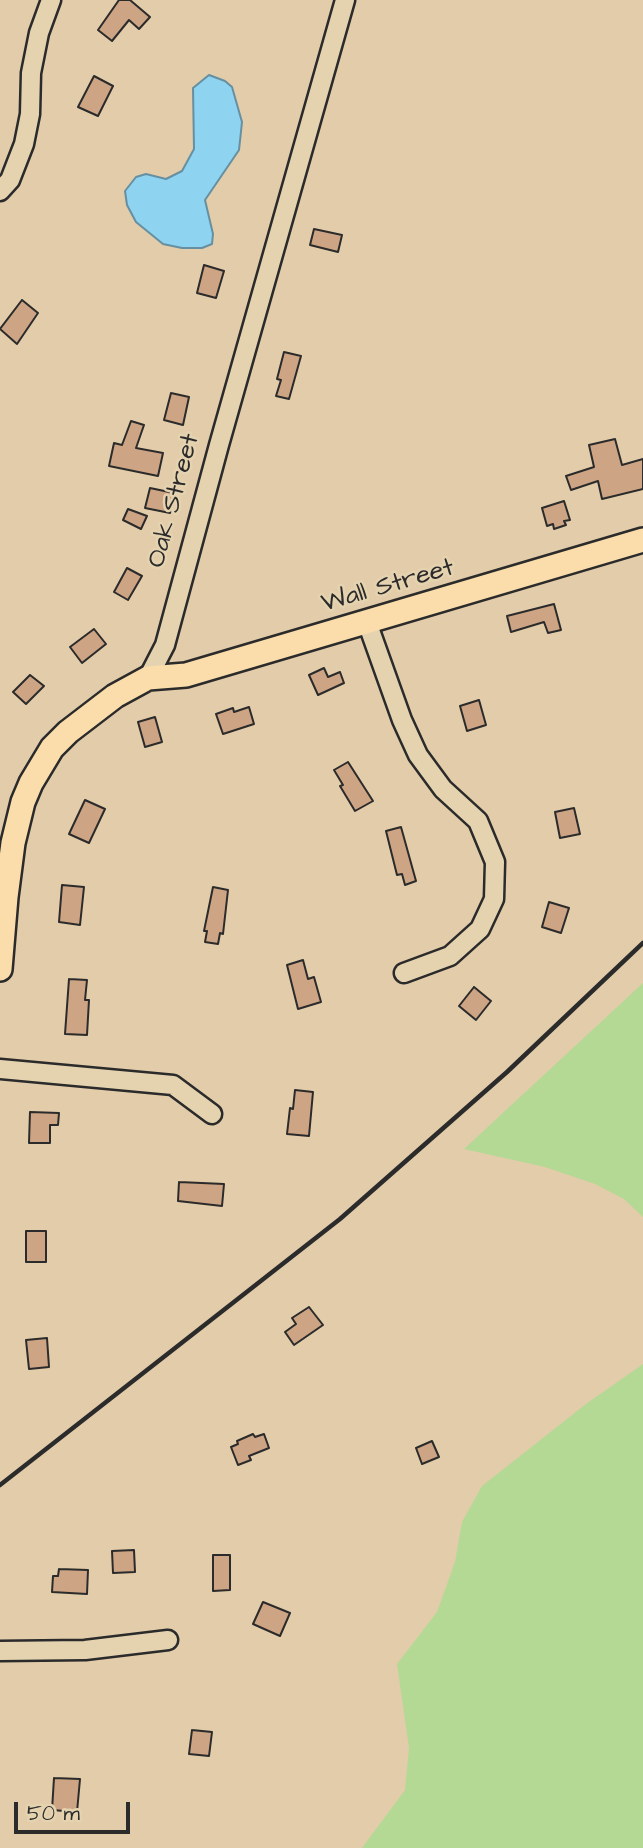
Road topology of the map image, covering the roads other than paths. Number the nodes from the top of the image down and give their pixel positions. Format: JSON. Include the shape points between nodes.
{"nodes":[{"id":1,"x":51,"y":0,"type":"edge"},
{"id":2,"x":345,"y":0,"type":"edge"},
{"id":3,"x":0,"y":191,"type":"edge"},
{"id":4,"x":643,"y":540,"type":"edge"},
{"id":5,"x":367,"y":622,"type":"junction"},
{"id":6,"x":148,"y":678,"type":"junction"},
{"id":7,"x":5,"y":863,"type":"edge"},
{"id":8,"x":0,"y":969,"type":"edge"},
{"id":9,"x":404,"y":973,"type":"dead end"},
{"id":10,"x":0,"y":1069,"type":"edge"},
{"id":11,"x":212,"y":1114,"type":"dead end"},
{"id":12,"x":168,"y":1640,"type":"dead end"},
{"id":13,"x":0,"y":1651,"type":"edge"}],
"edges":[{"from":1,"to":3,"type":"street","via":[[31,73],[24,144],[10,180]]},
{"from":2,"to":6,"type":"street","name":"Oak Street","via":[[165,645]]},
{"from":4,"to":5,"type":"main road","name":"Wall Street"},
{"from":5,"to":6,"type":"main road","name":"Wall Street","via":[[186,675]]},
{"from":5,"to":9,"type":"street","via":[[418,755],[443,789],[478,821],[495,862],[494,899],[480,929],[450,956]]},
{"from":6,"to":7,"type":"main road","via":[[115,696],[52,748],[23,802]]},
{"from":7,"to":8,"type":"main road"},
{"from":10,"to":11,"type":"street","via":[[173,1085]]},
{"from":12,"to":13,"type":"street","via":[[85,1650]]}]}
